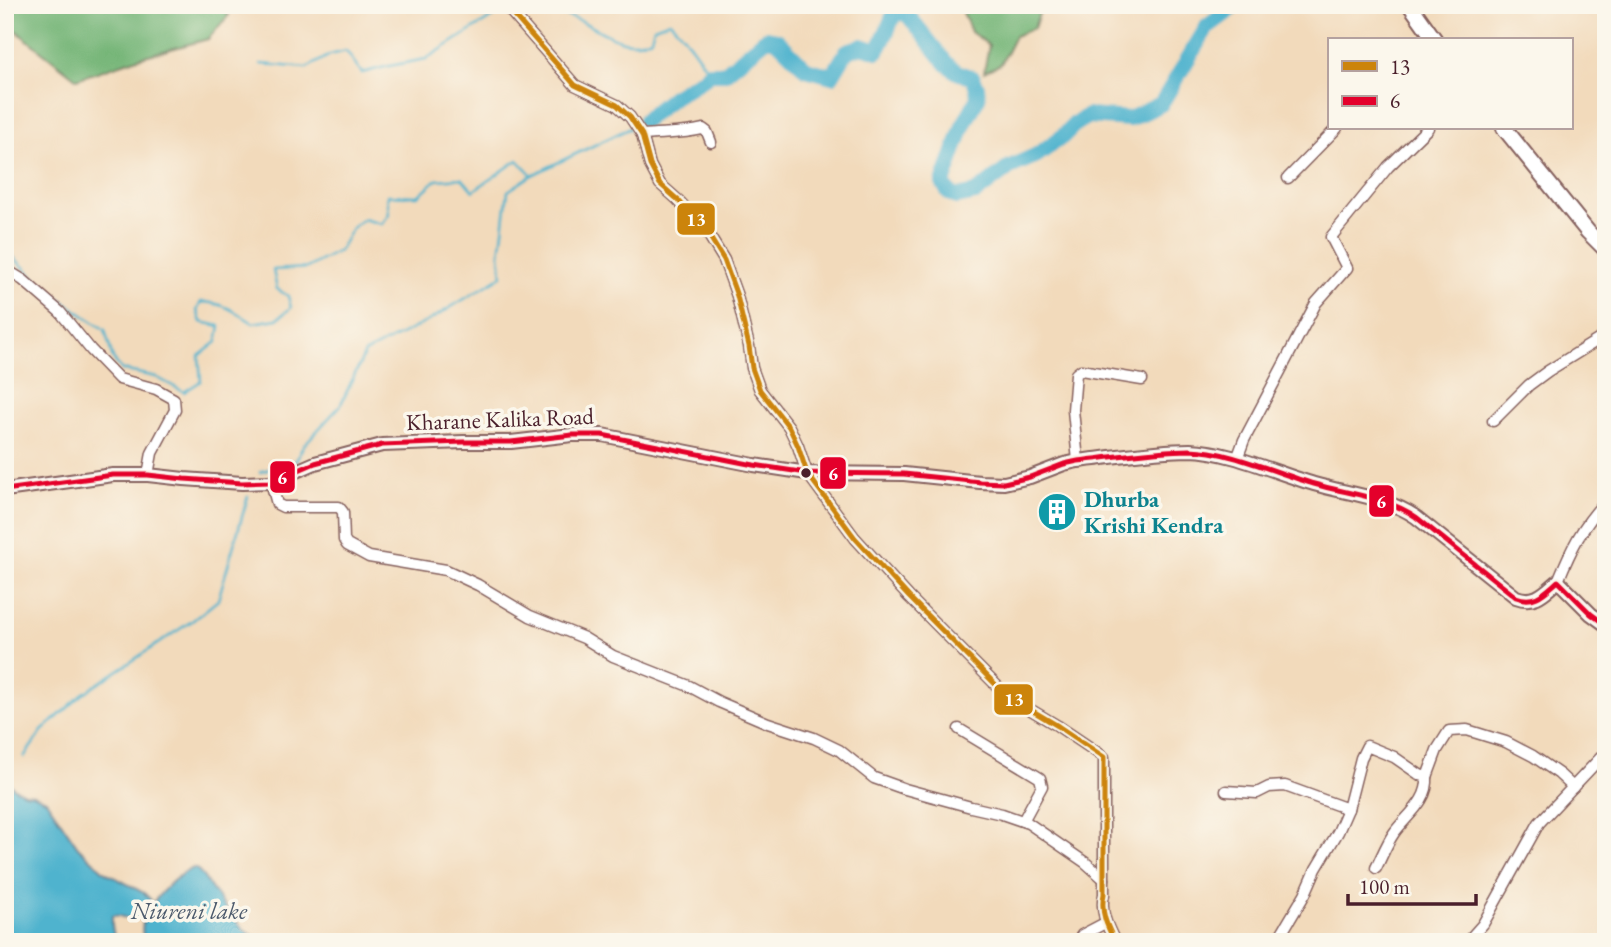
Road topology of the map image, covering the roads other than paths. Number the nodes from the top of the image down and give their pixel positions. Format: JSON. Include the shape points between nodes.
{"nodes":[{"id":1,"x":505,"y":5,"type":"edge"},
{"id":2,"x":1410,"y":5,"type":"edge"},
{"id":3,"x":1430,"y":38,"type":"edge"},
{"id":4,"x":1335,"y":130,"type":"edge"},
{"id":5,"x":1426,"y":130,"type":"edge"},
{"id":6,"x":1506,"y":130,"type":"edge"},
{"id":7,"x":642,"y":135,"type":"junction"},
{"id":8,"x":711,"y":142,"type":"dead end"},
{"id":9,"x":1288,"y":178,"type":"dead end"},
{"id":10,"x":1606,"y":250,"type":"edge"},
{"id":11,"x":5,"y":269,"type":"edge"},
{"id":12,"x":1606,"y":335,"type":"edge"},
{"id":13,"x":1142,"y":380,"type":"dead end"},
{"id":14,"x":1493,"y":421,"type":"dead end"},
{"id":15,"x":1237,"y":459,"type":"junction"},
{"id":16,"x":1078,"y":461,"type":"junction"},
{"id":17,"x":807,"y":473,"type":"junction"},
{"id":18,"x":148,"y":475,"type":"junction"},
{"id":19,"x":271,"y":482,"type":"junction"},
{"id":20,"x":5,"y":490,"type":"edge"},
{"id":21,"x":1606,"y":501,"type":"edge"},
{"id":22,"x":1558,"y":581,"type":"junction"},
{"id":23,"x":1606,"y":625,"type":"edge"},
{"id":24,"x":959,"y":729,"type":"dead end"},
{"id":25,"x":1606,"y":752,"type":"edge"},
{"id":26,"x":1427,"y":777,"type":"junction"},
{"id":27,"x":1573,"y":787,"type":"junction"},
{"id":28,"x":1226,"y":791,"type":"dead end"},
{"id":29,"x":1348,"y":809,"type":"junction"},
{"id":30,"x":1023,"y":821,"type":"junction"},
{"id":31,"x":1376,"y":867,"type":"dead end"},
{"id":32,"x":1104,"y":879,"type":"junction"},
{"id":33,"x":1105,"y":923,"type":"junction"},
{"id":34,"x":1077,"y":942,"type":"edge"},
{"id":35,"x":1115,"y":942,"type":"edge"},
{"id":36,"x":1278,"y":942,"type":"edge"},
{"id":37,"x":1467,"y":942,"type":"edge"}],
"edges":[{"from":1,"to":7,"type":"street","via":[[571,81],[617,105]]},
{"from":2,"to":3,"type":"main road"},
{"from":4,"to":9,"type":"street"},
{"from":5,"to":15,"type":"street","via":[[1388,167],[1331,237],[1347,268],[1316,303]]},
{"from":6,"to":10,"type":"main road"},
{"from":7,"to":8,"type":"street","via":[[703,129]]},
{"from":7,"to":17,"type":"street","via":[[660,184],[705,229],[724,260],[760,390],[789,427]]},
{"from":11,"to":18,"type":"street","via":[[60,312],[119,379],[174,399],[175,410],[152,453]]},
{"from":12,"to":14,"type":"street","via":[[1529,385]]},
{"from":13,"to":16,"type":"street","via":[[1078,371],[1073,410]]},
{"from":15,"to":16,"type":"street","name":"Kharane Kalika Road","via":[[1190,450]]},
{"from":15,"to":22,"type":"street","name":"Kharane Kalika Road","via":[[1408,511],[1516,597],[1532,600]]},
{"from":16,"to":17,"type":"street","name":"Kharane Kalika Road","via":[[1004,483],[904,474]]},
{"from":17,"to":19,"type":"street","name":"Kharane Kalika Road","via":[[588,434],[511,442],[382,445],[316,463]]},
{"from":17,"to":32,"type":"street","via":[[855,538],[979,670],[1006,695],[1104,757]]},
{"from":18,"to":19,"type":"street","name":"Kharane Kalika Road"},
{"from":18,"to":20,"type":"street","name":"Kharane Kalika Road","via":[[113,475]]},
{"from":19,"to":30,"type":"street","via":[[277,503],[283,507],[339,507],[344,512],[347,545],[369,557],[446,570],[613,656],[839,750],[873,778]]},
{"from":21,"to":22,"type":"street","via":[[1571,548]]},
{"from":22,"to":23,"type":"street"},
{"from":24,"to":30,"type":"street","via":[[1040,778],[1042,786]]},
{"from":25,"to":27,"type":"street"},
{"from":26,"to":27,"type":"street","via":[[1448,731],[1467,730],[1533,756]]},
{"from":26,"to":29,"type":"street","via":[[1367,746]]},
{"from":26,"to":31,"type":"street","via":[[1423,798],[1392,835]]},
{"from":27,"to":37,"type":"street","via":[[1539,823],[1483,924]]},
{"from":28,"to":29,"type":"street","via":[[1256,793],[1285,786]]},
{"from":29,"to":36,"type":"street"},
{"from":30,"to":32,"type":"street"},
{"from":32,"to":33,"type":"street"},
{"from":33,"to":34,"type":"street"},
{"from":33,"to":35,"type":"street"}]}
